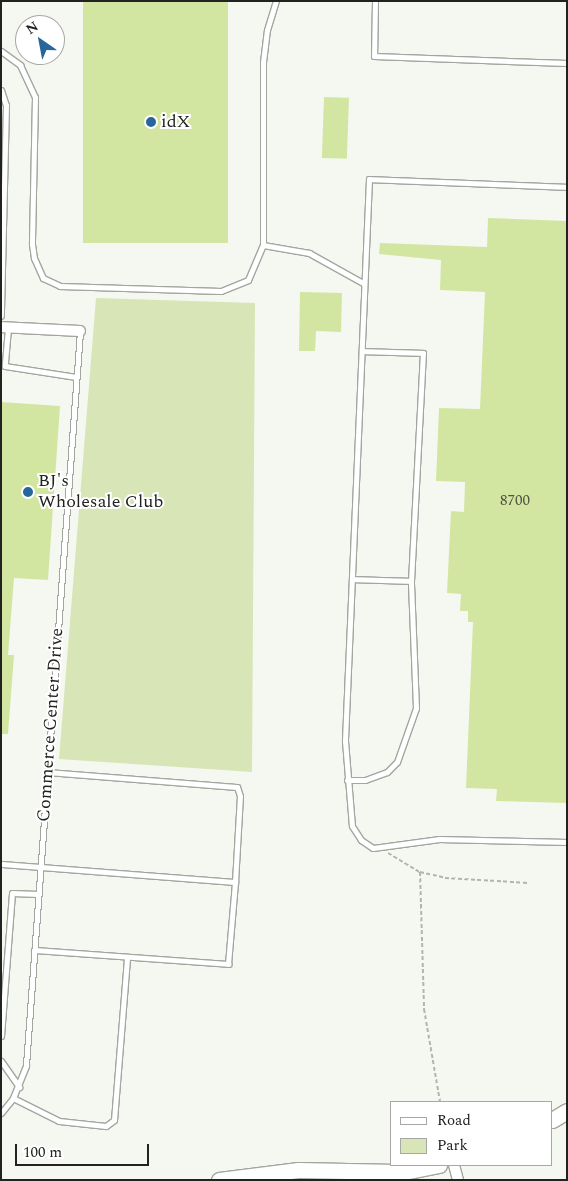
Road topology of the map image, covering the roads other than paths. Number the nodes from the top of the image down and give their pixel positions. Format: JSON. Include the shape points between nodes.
{"nodes":[{"id":1,"x":276,"y":1,"type":"edge"},
{"id":2,"x":375,"y":1,"type":"edge"},
{"id":3,"x":1,"y":51,"type":"edge"},
{"id":4,"x":567,"y":63,"type":"edge"},
{"id":5,"x":1,"y":90,"type":"edge"},
{"id":6,"x":567,"y":187,"type":"edge"},
{"id":7,"x":263,"y":245,"type":"junction"},
{"id":8,"x":363,"y":283,"type":"junction"},
{"id":9,"x":1,"y":316,"type":"edge"},
{"id":10,"x":5,"y":328,"type":"edge"},
{"id":11,"x":80,"y":331,"type":"joint"},
{"id":12,"x":362,"y":351,"type":"junction"},
{"id":13,"x":76,"y":377,"type":"junction"},
{"id":14,"x":352,"y":579,"type":"junction"},
{"id":15,"x":411,"y":581,"type":"junction"},
{"id":16,"x":48,"y":772,"type":"junction"},
{"id":17,"x":347,"y":780,"type":"junction"},
{"id":18,"x":567,"y":842,"type":"edge"},
{"id":19,"x":1,"y":864,"type":"edge"},
{"id":20,"x":40,"y":866,"type":"junction"},
{"id":21,"x":235,"y":882,"type":"junction"},
{"id":22,"x":38,"y":894,"type":"junction"},
{"id":23,"x":34,"y":950,"type":"junction"},
{"id":24,"x":127,"y":958,"type":"junction"},
{"id":25,"x":1,"y":1036,"type":"edge"},
{"id":26,"x":1,"y":1062,"type":"edge"},
{"id":27,"x":19,"y":1086,"type":"junction"},
{"id":28,"x":13,"y":1098,"type":"junction"},
{"id":29,"x":567,"y":1111,"type":"edge"},
{"id":30,"x":1,"y":1113,"type":"edge"},
{"id":31,"x":553,"y":1119,"type":"edge"},
{"id":32,"x":433,"y":1166,"type":"edge"},
{"id":33,"x":454,"y":1166,"type":"edge"},
{"id":34,"x":398,"y":1172,"type":"junction"},
{"id":35,"x":219,"y":1180,"type":"edge"},
{"id":36,"x":373,"y":1180,"type":"edge"},
{"id":37,"x":458,"y":1180,"type":"edge"}],
"edges":[{"from":1,"to":7,"type":"lane","via":[[267,30],[263,62]]},
{"from":2,"to":4,"type":"lane","via":[[374,56]]},
{"from":3,"to":7,"type":"lane","via":[[20,65],[35,98],[32,244],[38,269],[50,284],[211,293],[234,288],[248,280]]},
{"from":5,"to":9,"type":"lane","via":[[6,105]]},
{"from":6,"to":8,"type":"lane","via":[[369,179]]},
{"from":7,"to":8,"type":"lane","via":[[309,253]]},
{"from":8,"to":12,"type":"lane"},
{"from":10,"to":11,"type":"street"},
{"from":10,"to":13,"type":"lane","via":[[5,366]]},
{"from":11,"to":13,"type":"lane","name":"Commerce Center Drive"},
{"from":12,"to":14,"type":"lane"},
{"from":12,"to":15,"type":"lane","via":[[423,353]]},
{"from":13,"to":16,"type":"lane","name":"Commerce Center Drive"},
{"from":14,"to":15,"type":"lane"},
{"from":14,"to":17,"type":"lane","via":[[345,741]]},
{"from":15,"to":17,"type":"lane","via":[[416,708],[397,762],[387,772],[365,780]]},
{"from":16,"to":20,"type":"lane","name":"Commerce Center Drive"},
{"from":16,"to":21,"type":"lane","via":[[237,787],[240,796]]},
{"from":17,"to":18,"type":"lane","via":[[355,834],[366,845],[383,848],[439,839]]},
{"from":19,"to":20,"type":"lane"},
{"from":20,"to":21,"type":"lane"},
{"from":20,"to":22,"type":"lane","name":"Commerce Center Drive"},
{"from":21,"to":24,"type":"lane","via":[[228,964]]},
{"from":22,"to":23,"type":"lane","name":"Commerce Center Drive"},
{"from":22,"to":25,"type":"lane","via":[[12,893]]},
{"from":23,"to":24,"type":"lane"},
{"from":23,"to":27,"type":"lane","name":"Commerce Center Drive","via":[[26,1065]]},
{"from":24,"to":28,"type":"lane","via":[[114,1120],[106,1126],[59,1121]]},
{"from":26,"to":27,"type":"lane"},
{"from":27,"to":28,"type":"lane","name":"Commerce Center Drive"},
{"from":28,"to":30,"type":"lane","name":"Commerce Center Drive"},
{"from":29,"to":31,"type":"street"},
{"from":32,"to":34,"type":"street"},
{"from":33,"to":37,"type":"street"},
{"from":34,"to":35,"type":"street","via":[[298,1170]]},
{"from":34,"to":36,"type":"street"}]}
